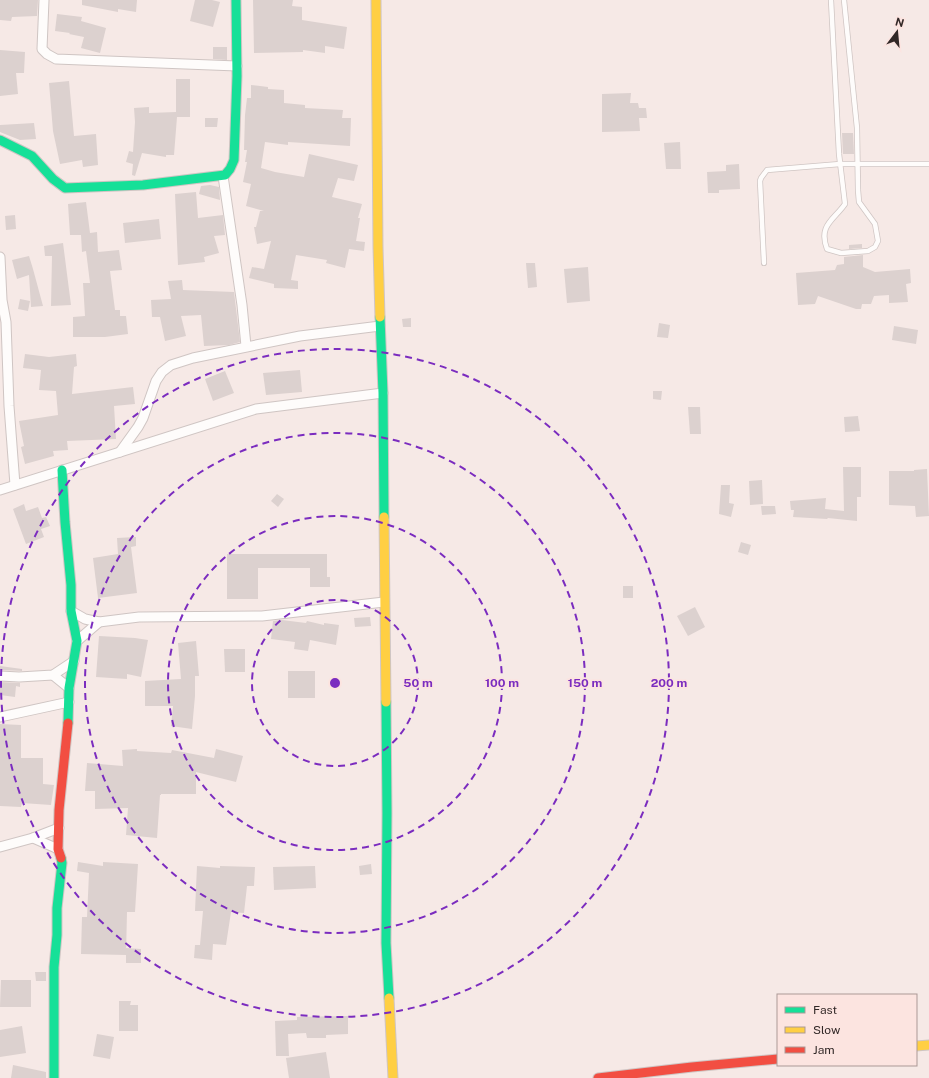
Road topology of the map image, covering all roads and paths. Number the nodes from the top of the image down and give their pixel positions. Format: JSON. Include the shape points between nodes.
{"nodes":[{"id":1,"x":44,"y":0,"type":"edge"},
{"id":2,"x":236,"y":0,"type":"edge"},
{"id":3,"x":376,"y":0,"type":"edge"},
{"id":4,"x":831,"y":0,"type":"edge"},
{"id":5,"x":844,"y":0,"type":"edge"},
{"id":6,"x":237,"y":66,"type":"junction"},
{"id":7,"x":1,"y":143,"type":"edge"},
{"id":8,"x":840,"y":164,"type":"junction"},
{"id":9,"x":858,"y":164,"type":"junction"},
{"id":10,"x":929,"y":164,"type":"edge"},
{"id":11,"x":223,"y":176,"type":"junction"},
{"id":12,"x":0,"y":257,"type":"edge"},
{"id":13,"x":764,"y":263,"type":"dead end"},
{"id":14,"x":380,"y":326,"type":"junction"},
{"id":15,"x":246,"y":346,"type":"junction"},
{"id":16,"x":383,"y":393,"type":"junction"},
{"id":17,"x":120,"y":452,"type":"junction"},
{"id":18,"x":62,"y":470,"type":"junction"},
{"id":19,"x":15,"y":485,"type":"junction"},
{"id":20,"x":0,"y":490,"type":"edge"},
{"id":21,"x":384,"y":602,"type":"junction"},
{"id":22,"x":71,"y":611,"type":"junction"},
{"id":23,"x":99,"y":622,"type":"junction"},
{"id":24,"x":77,"y":641,"type":"junction"},
{"id":25,"x":74,"y":661,"type":"junction"},
{"id":26,"x":53,"y":675,"type":"junction"},
{"id":27,"x":0,"y":676,"type":"edge"},
{"id":28,"x":69,"y":688,"type":"junction"},
{"id":29,"x":68,"y":702,"type":"junction"},
{"id":30,"x":0,"y":717,"type":"edge"},
{"id":31,"x":59,"y":828,"type":"junction"},
{"id":32,"x":33,"y":838,"type":"junction"},
{"id":33,"x":0,"y":847,"type":"edge"},
{"id":34,"x":58,"y":849,"type":"junction"},
{"id":35,"x":929,"y":1045,"type":"edge"},
{"id":36,"x":917,"y":1046,"type":"edge"},
{"id":37,"x":777,"y":1059,"type":"edge"},
{"id":38,"x":54,"y":1078,"type":"edge"},
{"id":39,"x":393,"y":1078,"type":"edge"},
{"id":40,"x":598,"y":1078,"type":"edge"}],
"edges":[{"from":1,"to":6,"type":"street","via":[[42,48],[56,59]]},
{"from":2,"to":6,"type":"street"},
{"from":3,"to":14,"type":"street"},
{"from":4,"to":8,"type":"lane"},
{"from":5,"to":9,"type":"lane","via":[[857,128]]},
{"from":6,"to":11,"type":"street","via":[[234,160],[228,173]]},
{"from":7,"to":11,"type":"street","via":[[16,147],[35,159],[65,188],[143,185]]},
{"from":8,"to":9,"type":"lane"},
{"from":8,"to":9,"type":"lane","via":[[845,204],[827,226],[824,239],[827,249],[841,253],[868,251],[875,247],[878,241],[875,224],[859,202]]},
{"from":8,"to":13,"type":"lane","via":[[767,170],[760,181]]},
{"from":9,"to":10,"type":"lane"},
{"from":11,"to":15,"type":"street"},
{"from":12,"to":19,"type":"street"},
{"from":14,"to":15,"type":"street"},
{"from":14,"to":16,"type":"street"},
{"from":15,"to":17,"type":"street","via":[[171,365],[162,372],[152,390],[141,422]]},
{"from":16,"to":17,"type":"street","via":[[256,409]]},
{"from":16,"to":21,"type":"street"},
{"from":17,"to":18,"type":"street"},
{"from":18,"to":19,"type":"street"},
{"from":18,"to":22,"type":"street"},
{"from":19,"to":20,"type":"street"},
{"from":21,"to":23,"type":"street","via":[[262,616],[139,617]]},
{"from":21,"to":39,"type":"street","via":[[386,943]]},
{"from":22,"to":23,"type":"street"},
{"from":22,"to":24,"type":"street"},
{"from":23,"to":24,"type":"street"},
{"from":24,"to":25,"type":"street"},
{"from":25,"to":26,"type":"street"},
{"from":25,"to":28,"type":"street"},
{"from":26,"to":27,"type":"street"},
{"from":26,"to":28,"type":"street"},
{"from":28,"to":29,"type":"street"},
{"from":29,"to":30,"type":"street"},
{"from":29,"to":31,"type":"street","via":[[68,731]]},
{"from":31,"to":32,"type":"street"},
{"from":31,"to":34,"type":"street"},
{"from":32,"to":33,"type":"street"},
{"from":32,"to":34,"type":"street"},
{"from":34,"to":38,"type":"street","via":[[62,870],[54,966]]},
{"from":35,"to":36,"type":"street"},
{"from":37,"to":40,"type":"street"}]}
